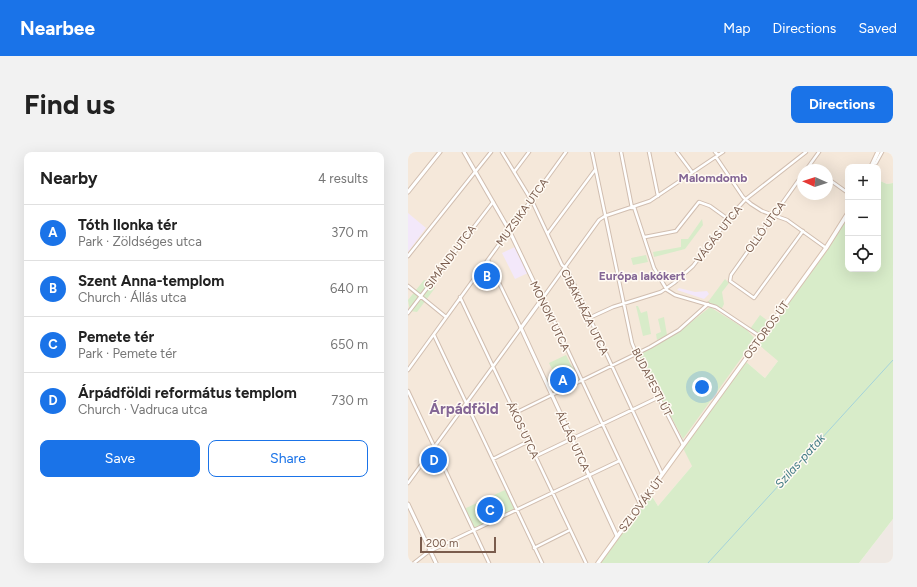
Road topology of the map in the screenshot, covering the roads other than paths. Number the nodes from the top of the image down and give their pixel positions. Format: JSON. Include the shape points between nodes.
{"nodes":[{"id":1,"x":440,"y":152,"type":"edge"},
{"id":2,"x":464,"y":152,"type":"edge"},
{"id":3,"x":491,"y":152,"type":"edge"},
{"id":4,"x":502,"y":152,"type":"edge"},
{"id":5,"x":529,"y":152,"type":"edge"},
{"id":6,"x":566,"y":152,"type":"edge"},
{"id":7,"x":592,"y":152,"type":"edge"},
{"id":8,"x":621,"y":152,"type":"edge"},
{"id":9,"x":649,"y":152,"type":"edge"},
{"id":10,"x":677,"y":152,"type":"edge"},
{"id":11,"x":715,"y":152,"type":"edge"},
{"id":12,"x":723,"y":152,"type":"edge"},
{"id":13,"x":806,"y":152,"type":"edge"},
{"id":14,"x":819,"y":152,"type":"edge"},
{"id":15,"x":878,"y":152,"type":"edge"},
{"id":16,"x":882,"y":152,"type":"edge"},
{"id":17,"x":717,"y":156,"type":"junction"},
{"id":18,"x":873,"y":163,"type":"joint"},
{"id":19,"x":811,"y":164,"type":"edge"},
{"id":20,"x":596,"y":169,"type":"junction"},
{"id":21,"x":475,"y":172,"type":"junction"},
{"id":22,"x":514,"y":172,"type":"junction"},
{"id":23,"x":692,"y":172,"type":"junction"},
{"id":24,"x":797,"y":182,"type":"edge"},
{"id":25,"x":833,"y":182,"type":"edge"},
{"id":26,"x":845,"y":191,"type":"edge"},
{"id":27,"x":408,"y":192,"type":"edge"},
{"id":28,"x":658,"y":196,"type":"junction"},
{"id":29,"x":746,"y":199,"type":"junction"},
{"id":30,"x":531,"y":200,"type":"junction"},
{"id":31,"x":493,"y":202,"type":"junction"},
{"id":32,"x":633,"y":208,"type":"junction"},
{"id":33,"x":774,"y":215,"type":"junction"},
{"id":34,"x":605,"y":216,"type":"junction"},
{"id":35,"x":845,"y":218,"type":"edge"},
{"id":36,"x":728,"y":219,"type":"junction"},
{"id":37,"x":509,"y":230,"type":"junction"},
{"id":38,"x":803,"y":231,"type":"junction"},
{"id":39,"x":548,"y":234,"type":"junction"},
{"id":40,"x":645,"y":237,"type":"junction"},
{"id":41,"x":826,"y":248,"type":"junction"},
{"id":42,"x":408,"y":256,"type":"edge"},
{"id":43,"x":488,"y":260,"type":"junction"},
{"id":44,"x":565,"y":268,"type":"junction"},
{"id":45,"x":408,"y":286,"type":"edge"},
{"id":46,"x":666,"y":288,"type":"junction"},
{"id":47,"x":421,"y":296,"type":"junction"},
{"id":48,"x":460,"y":297,"type":"junction"},
{"id":49,"x":542,"y":299,"type":"junction"},
{"id":50,"x":624,"y":304,"type":"junction"},
{"id":51,"x":708,"y":304,"type":"junction"},
{"id":52,"x":408,"y":313,"type":"edge"},
{"id":53,"x":446,"y":317,"type":"junction"},
{"id":54,"x":589,"y":318,"type":"junction"},
{"id":55,"x":521,"y":328,"type":"junction"},
{"id":56,"x":434,"y":335,"type":"junction"},
{"id":57,"x":761,"y":337,"type":"junction"},
{"id":58,"x":636,"y":355,"type":"junction"},
{"id":59,"x":493,"y":366,"type":"junction"},
{"id":60,"x":612,"y":367,"type":"junction"},
{"id":61,"x":408,"y":370,"type":"edge"},
{"id":62,"x":582,"y":381,"type":"junction"},
{"id":63,"x":408,"y":391,"type":"edge"},
{"id":64,"x":552,"y":396,"type":"junction"},
{"id":65,"x":659,"y":397,"type":"junction"},
{"id":66,"x":466,"y":404,"type":"junction"},
{"id":67,"x":632,"y":410,"type":"junction"},
{"id":68,"x":516,"y":413,"type":"junction"},
{"id":69,"x":602,"y":424,"type":"junction"},
{"id":70,"x":572,"y":438,"type":"junction"},
{"id":71,"x":529,"y":441,"type":"junction"},
{"id":72,"x":683,"y":445,"type":"junction"},
{"id":73,"x":434,"y":447,"type":"junction"},
{"id":74,"x":536,"y":456,"type":"junction"},
{"id":75,"x":493,"y":459,"type":"junction"},
{"id":76,"x":619,"y":461,"type":"junction"},
{"id":77,"x":589,"y":475,"type":"junction"},
{"id":78,"x":662,"y":475,"type":"junction"},
{"id":79,"x":408,"y":483,"type":"edge"},
{"id":80,"x":553,"y":493,"type":"junction"},
{"id":81,"x":408,"y":504,"type":"edge"},
{"id":82,"x":640,"y":505,"type":"junction"},
{"id":83,"x":517,"y":510,"type":"junction"},
{"id":84,"x":474,"y":530,"type":"junction"},
{"id":85,"x":570,"y":530,"type":"junction"},
{"id":86,"x":617,"y":536,"type":"junction"},
{"id":87,"x":534,"y":548,"type":"junction"},
{"id":88,"x":430,"y":551,"type":"junction"},
{"id":89,"x":414,"y":563,"type":"edge"},
{"id":90,"x":436,"y":563,"type":"edge"},
{"id":91,"x":489,"y":563,"type":"edge"},
{"id":92,"x":542,"y":563,"type":"edge"},
{"id":93,"x":586,"y":563,"type":"edge"},
{"id":94,"x":598,"y":563,"type":"edge"}],
"edges":[{"from":1,"to":27,"type":"street"},
{"from":2,"to":21,"type":"street","name":"MONOKI UTCA"},
{"from":3,"to":21,"type":"street"},
{"from":4,"to":22,"type":"street","name":"CIBAKHÁZA UTCA"},
{"from":5,"to":22,"type":"street"},
{"from":6,"to":30,"type":"street","name":"MUZSIKA UTCA"},
{"from":7,"to":20,"type":"street","name":"BUDAPESTI ÚT"},
{"from":8,"to":32,"type":"street"},
{"from":9,"to":28,"type":"street"},
{"from":10,"to":23,"type":"street"},
{"from":11,"to":17,"type":"street"},
{"from":12,"to":17,"type":"street"},
{"from":13,"to":29,"type":"street","name":"VÁGÁS UTCA"},
{"from":14,"to":19,"type":"street"},
{"from":15,"to":18,"type":"main road"},
{"from":16,"to":18,"type":"street","via":[[876,163]]},
{"from":17,"to":23,"type":"street"},
{"from":17,"to":29,"type":"street"},
{"from":20,"to":34,"type":"street","name":"BUDAPESTI ÚT"},
{"from":20,"to":39,"type":"street"},
{"from":21,"to":31,"type":"street","name":"MONOKI UTCA"},
{"from":21,"to":42,"type":"street"},
{"from":22,"to":30,"type":"street","name":"CIBAKHÁZA UTCA"},
{"from":23,"to":28,"type":"street"},
{"from":24,"to":33,"type":"street","name":"OLLÓ UTCA"},
{"from":25,"to":26,"type":"street"},
{"from":28,"to":32,"type":"street"},
{"from":29,"to":33,"type":"street","via":[[762,211]]},
{"from":29,"to":36,"type":"street","name":"VÁGÁS UTCA"},
{"from":30,"to":37,"type":"street","name":"MUZSIKA UTCA"},
{"from":30,"to":39,"type":"street","name":"CIBAKHÁZA UTCA"},
{"from":31,"to":37,"type":"street","name":"MONOKI UTCA"},
{"from":31,"to":47,"type":"street","name":"SIMÁNDI UTCA"},
{"from":32,"to":34,"type":"street"},
{"from":32,"to":40,"type":"street"},
{"from":33,"to":38,"type":"street"},
{"from":33,"to":38,"type":"street","name":"OLLÓ UTCA","via":[[731,275],[730,281],[754,298]]},
{"from":34,"to":44,"type":"street","via":[[599,220]]},
{"from":34,"to":50,"type":"street","name":"BUDAPESTI ÚT"},
{"from":35,"to":41,"type":"main road","name":"OSTOROS ÚT"},
{"from":36,"to":40,"type":"street","via":[[710,206],[699,202],[676,231]]},
{"from":36,"to":46,"type":"street","name":"VÁGÁS UTCA","via":[[693,266]]},
{"from":37,"to":43,"type":"street","name":"MUZSIKA UTCA"},
{"from":37,"to":49,"type":"street","name":"MONOKI UTCA"},
{"from":38,"to":41,"type":"street"},
{"from":39,"to":44,"type":"street","name":"CIBAKHÁZA UTCA"},
{"from":40,"to":46,"type":"street","via":[[656,274]]},
{"from":41,"to":57,"type":"main road","name":"OSTOROS ÚT"},
{"from":43,"to":48,"type":"street","name":"MUZSIKA UTCA"},
{"from":43,"to":55,"type":"street","name":"ÁLLÁS UTCA"},
{"from":44,"to":49,"type":"street"},
{"from":44,"to":54,"type":"street","name":"CIBAKHÁZA UTCA"},
{"from":45,"to":47,"type":"street"},
{"from":46,"to":50,"type":"street","name":"VÁGÁS UTCA","via":[[651,296]]},
{"from":46,"to":51,"type":"street","via":[[675,295]]},
{"from":47,"to":52,"type":"street","name":"SIMÁNDI UTCA"},
{"from":47,"to":53,"type":"street"},
{"from":48,"to":53,"type":"street","name":"MUZSIKA UTCA"},
{"from":48,"to":59,"type":"street","name":"ÁKOS UTCA"},
{"from":49,"to":55,"type":"street"},
{"from":49,"to":62,"type":"street","name":"MONOKI UTCA"},
{"from":50,"to":54,"type":"street","name":"VÁGÁS UTCA"},
{"from":50,"to":58,"type":"street","name":"BUDAPESTI ÚT"},
{"from":51,"to":57,"type":"street"},
{"from":51,"to":58,"type":"street","via":[[679,330]]},
{"from":53,"to":56,"type":"street","name":"MUZSIKA UTCA"},
{"from":54,"to":60,"type":"street","name":"CIBAKHÁZA UTCA"},
{"from":55,"to":59,"type":"street"},
{"from":55,"to":64,"type":"street","name":"ÁLLÁS UTCA"},
{"from":56,"to":61,"type":"street","name":"MUZSIKA UTCA"},
{"from":56,"to":66,"type":"street"},
{"from":57,"to":72,"type":"main road","name":"OSTOROS ÚT"},
{"from":58,"to":60,"type":"street"},
{"from":58,"to":65,"type":"street","name":"BUDAPESTI ÚT"},
{"from":59,"to":66,"type":"street"},
{"from":59,"to":68,"type":"street","name":"ÁKOS UTCA"},
{"from":60,"to":62,"type":"street"},
{"from":60,"to":67,"type":"street","name":"CIBAKHÁZA UTCA"},
{"from":62,"to":64,"type":"street"},
{"from":62,"to":69,"type":"street","name":"MONOKI UTCA"},
{"from":63,"to":73,"type":"street"},
{"from":64,"to":68,"type":"street"},
{"from":64,"to":70,"type":"street","name":"ÁLLÁS UTCA"},
{"from":65,"to":67,"type":"street"},
{"from":65,"to":72,"type":"street","name":"BUDAPESTI ÚT"},
{"from":66,"to":73,"type":"street"},
{"from":66,"to":75,"type":"street"},
{"from":67,"to":69,"type":"street"},
{"from":67,"to":78,"type":"street","name":"CIBAKHÁZA UTCA"},
{"from":68,"to":71,"type":"street","name":"ÁKOS UTCA"},
{"from":69,"to":70,"type":"street"},
{"from":69,"to":76,"type":"street","name":"MONOKI UTCA"},
{"from":70,"to":74,"type":"street"},
{"from":70,"to":77,"type":"street","name":"ÁLLÁS UTCA"},
{"from":71,"to":74,"type":"street","name":"ÁKOS UTCA"},
{"from":71,"to":75,"type":"street"},
{"from":72,"to":78,"type":"main road","name":"SZLOVÁK ÚT"},
{"from":73,"to":79,"type":"street"},
{"from":73,"to":84,"type":"street"},
{"from":74,"to":80,"type":"street","name":"ÁKOS UTCA"},
{"from":75,"to":83,"type":"street"},
{"from":76,"to":77,"type":"street"},
{"from":76,"to":82,"type":"street","name":"MONOKI UTCA"},
{"from":77,"to":80,"type":"street"},
{"from":77,"to":86,"type":"street","name":"ÁLLÁS UTCA"},
{"from":78,"to":82,"type":"main road","name":"SZLOVÁK ÚT"},
{"from":80,"to":83,"type":"street"},
{"from":80,"to":85,"type":"street","name":"ÁKOS UTCA"},
{"from":81,"to":88,"type":"street"},
{"from":82,"to":86,"type":"main road","name":"SZLOVÁK ÚT"},
{"from":83,"to":84,"type":"street"},
{"from":83,"to":87,"type":"street"},
{"from":84,"to":88,"type":"street"},
{"from":84,"to":91,"type":"street"},
{"from":85,"to":87,"type":"street"},
{"from":85,"to":93,"type":"street","name":"ÁKOS UTCA"},
{"from":86,"to":94,"type":"main road","name":"SZLOVÁK ÚT"},
{"from":87,"to":92,"type":"street"},
{"from":88,"to":89,"type":"street"},
{"from":88,"to":90,"type":"street"}]}
